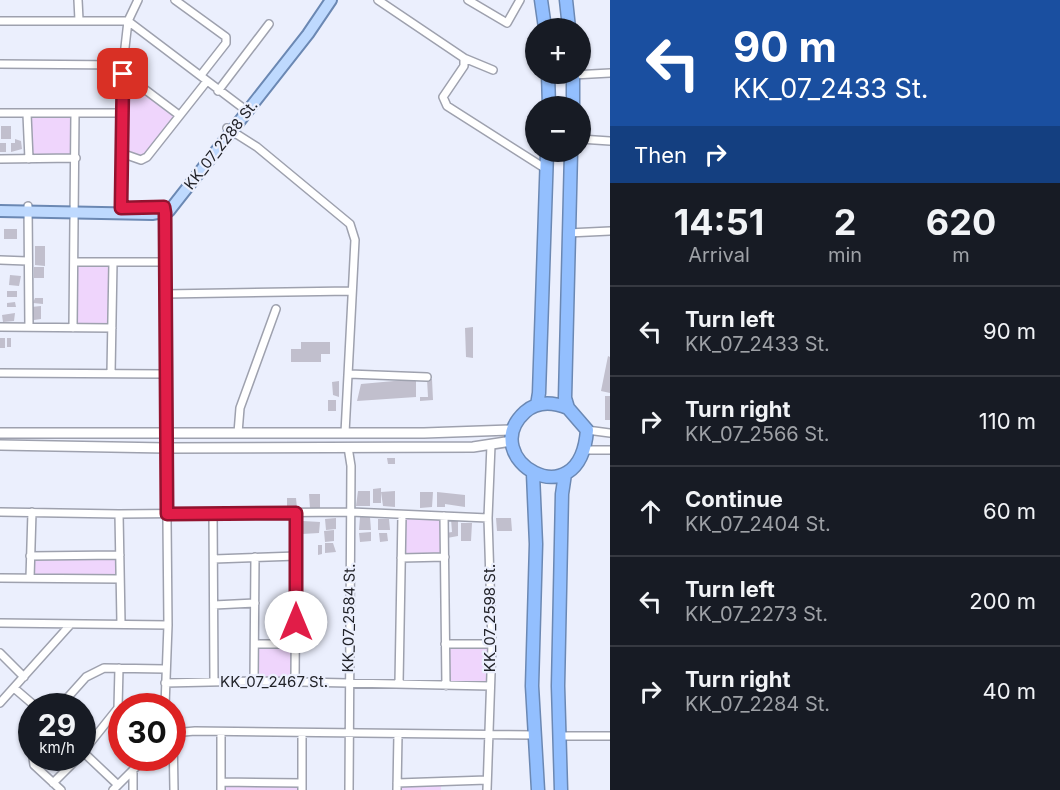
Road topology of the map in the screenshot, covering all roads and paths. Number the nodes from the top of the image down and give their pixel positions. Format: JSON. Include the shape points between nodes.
{"nodes":[{"id":1,"x":78,"y":0,"type":"edge"},
{"id":2,"x":138,"y":0,"type":"edge"},
{"id":3,"x":175,"y":0,"type":"edge"},
{"id":4,"x":325,"y":0,"type":"edge"},
{"id":5,"x":332,"y":0,"type":"edge"},
{"id":6,"x":378,"y":0,"type":"edge"},
{"id":7,"x":468,"y":0,"type":"edge"},
{"id":8,"x":520,"y":0,"type":"edge"},
{"id":9,"x":541,"y":0,"type":"edge"},
{"id":10,"x":566,"y":0,"type":"edge"},
{"id":11,"x":544,"y":18,"type":"edge"},
{"id":12,"x":568,"y":18,"type":"edge"},
{"id":13,"x":79,"y":20,"type":"junction"},
{"id":14,"x":0,"y":21,"type":"edge"},
{"id":15,"x":128,"y":21,"type":"junction"},
{"id":16,"x":269,"y":24,"type":"dead end"},
{"id":17,"x":464,"y":58,"type":"junction"},
{"id":18,"x":0,"y":64,"type":"edge"},
{"id":19,"x":123,"y":69,"type":"junction"},
{"id":20,"x":493,"y":70,"type":"dead end"},
{"id":21,"x":610,"y":73,"type":"edge"},
{"id":22,"x":591,"y":74,"type":"edge"},
{"id":23,"x":201,"y":75,"type":"junction"},
{"id":24,"x":207,"y":81,"type":"junction"},
{"id":25,"x":218,"y":91,"type":"junction"},
{"id":26,"x":245,"y":109,"type":"junction"},
{"id":27,"x":0,"y":112,"type":"edge"},
{"id":28,"x":75,"y":113,"type":"junction"},
{"id":29,"x":122,"y":113,"type":"junction"},
{"id":30,"x":27,"y":114,"type":"junction"},
{"id":31,"x":179,"y":115,"type":"junction"},
{"id":32,"x":229,"y":130,"type":"junction"},
{"id":33,"x":591,"y":140,"type":"edge"},
{"id":34,"x":610,"y":141,"type":"edge"},
{"id":35,"x":121,"y":153,"type":"junction"},
{"id":36,"x":0,"y":159,"type":"edge"},
{"id":37,"x":29,"y":159,"type":"junction"},
{"id":38,"x":76,"y":159,"type":"junction"},
{"id":39,"x":546,"y":162,"type":"edge"},
{"id":40,"x":571,"y":162,"type":"edge"},
{"id":41,"x":546,"y":169,"type":"junction"},
{"id":42,"x":0,"y":205,"type":"edge"},
{"id":43,"x":28,"y":209,"type":"junction"},
{"id":44,"x":75,"y":209,"type":"junction"},
{"id":45,"x":121,"y":210,"type":"junction"},
{"id":46,"x":164,"y":210,"type":"junction"},
{"id":47,"x":0,"y":211,"type":"edge"},
{"id":48,"x":610,"y":231,"type":"edge"},
{"id":49,"x":568,"y":233,"type":"junction"},
{"id":50,"x":0,"y":260,"type":"edge"},
{"id":51,"x":27,"y":261,"type":"junction"},
{"id":52,"x":75,"y":262,"type":"junction"},
{"id":53,"x":113,"y":262,"type":"junction"},
{"id":54,"x":165,"y":262,"type":"junction"},
{"id":55,"x":351,"y":291,"type":"junction"},
{"id":56,"x":165,"y":294,"type":"junction"},
{"id":57,"x":276,"y":309,"type":"dead end"},
{"id":58,"x":0,"y":327,"type":"edge"},
{"id":59,"x":29,"y":327,"type":"junction"},
{"id":60,"x":72,"y":328,"type":"junction"},
{"id":61,"x":112,"y":328,"type":"junction"},
{"id":62,"x":0,"y":373,"type":"edge"},
{"id":63,"x":111,"y":373,"type":"junction"},
{"id":64,"x":164,"y":374,"type":"junction"},
{"id":65,"x":349,"y":374,"type":"junction"},
{"id":66,"x":427,"y":377,"type":"dead end"},
{"id":67,"x":537,"y":405,"type":"junction"},
{"id":68,"x":568,"y":408,"type":"junction"},
{"id":69,"x":587,"y":430,"type":"junction"},
{"id":70,"x":0,"y":433,"type":"edge"},
{"id":71,"x":166,"y":433,"type":"junction"},
{"id":72,"x":238,"y":433,"type":"junction"},
{"id":73,"x":345,"y":433,"type":"junction"},
{"id":74,"x":610,"y":433,"type":"edge"},
{"id":75,"x":513,"y":435,"type":"junction"},
{"id":76,"x":0,"y":445,"type":"edge"},
{"id":77,"x":491,"y":445,"type":"junction"},
{"id":78,"x":348,"y":447,"type":"junction"},
{"id":79,"x":166,"y":448,"type":"junction"},
{"id":80,"x":585,"y":450,"type":"junction"},
{"id":81,"x":610,"y":450,"type":"edge"},
{"id":82,"x":533,"y":474,"type":"junction"},
{"id":83,"x":566,"y":474,"type":"junction"},
{"id":84,"x":0,"y":512,"type":"edge"},
{"id":85,"x":32,"y":512,"type":"junction"},
{"id":86,"x":213,"y":512,"type":"junction"},
{"id":87,"x":351,"y":512,"type":"junction"},
{"id":88,"x":296,"y":513,"type":"junction"},
{"id":89,"x":120,"y":514,"type":"junction"},
{"id":90,"x":167,"y":514,"type":"junction"},
{"id":91,"x":402,"y":515,"type":"junction"},
{"id":92,"x":444,"y":516,"type":"junction"},
{"id":93,"x":488,"y":518,"type":"junction"},
{"id":94,"x":120,"y":555,"type":"junction"},
{"id":95,"x":30,"y":556,"type":"junction"},
{"id":96,"x":297,"y":556,"type":"junction"},
{"id":97,"x":255,"y":557,"type":"junction"},
{"id":98,"x":445,"y":557,"type":"junction"},
{"id":99,"x":401,"y":558,"type":"junction"},
{"id":100,"x":214,"y":559,"type":"junction"},
{"id":101,"x":0,"y":578,"type":"edge"},
{"id":102,"x":30,"y":578,"type":"junction"},
{"id":103,"x":120,"y":579,"type":"junction"},
{"id":104,"x":255,"y":603,"type":"junction"},
{"id":105,"x":214,"y":605,"type":"junction"},
{"id":106,"x":0,"y":623,"type":"edge"},
{"id":107,"x":121,"y":623,"type":"junction"},
{"id":108,"x":70,"y":625,"type":"junction"},
{"id":109,"x":168,"y":625,"type":"junction"},
{"id":110,"x":256,"y":644,"type":"junction"},
{"id":111,"x":296,"y":644,"type":"junction"},
{"id":112,"x":445,"y":644,"type":"junction"},
{"id":113,"x":492,"y":644,"type":"junction"},
{"id":114,"x":0,"y":653,"type":"edge"},
{"id":115,"x":119,"y":668,"type":"junction"},
{"id":116,"x":165,"y":669,"type":"junction"},
{"id":117,"x":24,"y":677,"type":"junction"},
{"id":118,"x":255,"y":681,"type":"junction"},
{"id":119,"x":214,"y":682,"type":"junction"},
{"id":120,"x":295,"y":682,"type":"junction"},
{"id":121,"x":165,"y":683,"type":"junction"},
{"id":122,"x":348,"y":683,"type":"junction"},
{"id":123,"x":399,"y":683,"type":"junction"},
{"id":124,"x":446,"y":686,"type":"junction"},
{"id":125,"x":490,"y":686,"type":"junction"},
{"id":126,"x":14,"y":688,"type":"junction"},
{"id":127,"x":20,"y":693,"type":"edge"},
{"id":128,"x":73,"y":693,"type":"edge"},
{"id":129,"x":165,"y":693,"type":"edge"},
{"id":130,"x":0,"y":703,"type":"edge"},
{"id":131,"x":221,"y":732,"type":"junction"},
{"id":132,"x":186,"y":733,"type":"edge"},
{"id":133,"x":302,"y":734,"type":"junction"},
{"id":134,"x":349,"y":734,"type":"junction"},
{"id":135,"x":398,"y":734,"type":"junction"},
{"id":136,"x":96,"y":735,"type":"edge"},
{"id":137,"x":489,"y":735,"type":"junction"},
{"id":138,"x":534,"y":735,"type":"junction"},
{"id":139,"x":559,"y":736,"type":"junction"},
{"id":140,"x":610,"y":736,"type":"edge"},
{"id":141,"x":96,"y":767,"type":"edge"},
{"id":142,"x":40,"y":771,"type":"edge"},
{"id":143,"x":65,"y":771,"type":"edge"},
{"id":144,"x":132,"y":771,"type":"edge"},
{"id":145,"x":133,"y":771,"type":"edge"},
{"id":146,"x":174,"y":771,"type":"edge"},
{"id":147,"x":487,"y":780,"type":"junction"},
{"id":148,"x":221,"y":782,"type":"junction"},
{"id":149,"x":53,"y":783,"type":"junction"},
{"id":150,"x":441,"y":786,"type":"edge"},
{"id":151,"x":116,"y":787,"type":"edge"},
{"id":152,"x":302,"y":787,"type":"edge"},
{"id":153,"x":397,"y":787,"type":"edge"},
{"id":154,"x":61,"y":790,"type":"edge"},
{"id":155,"x":133,"y":790,"type":"edge"},
{"id":156,"x":174,"y":790,"type":"edge"},
{"id":157,"x":221,"y":790,"type":"edge"},
{"id":158,"x":349,"y":790,"type":"edge"},
{"id":159,"x":487,"y":790,"type":"edge"},
{"id":160,"x":538,"y":790,"type":"edge"},
{"id":161,"x":561,"y":790,"type":"edge"}],
"edges":[{"from":1,"to":13,"type":"street"},
{"from":2,"to":15,"type":"street"},
{"from":3,"to":23,"type":"street","via":[[226,37],[226,43]]},
{"from":4,"to":26,"type":"main road","name":"KK_07_2288 St."},
{"from":5,"to":26,"type":"main road","name":"KK_07_2288 St."},
{"from":6,"to":17,"type":"street"},
{"from":7,"to":8,"type":"street","via":[[507,23]]},
{"from":9,"to":11,"type":"highway"},
{"from":10,"to":12,"type":"highway"},
{"from":13,"to":14,"type":"street"},
{"from":13,"to":15,"type":"street"},
{"from":15,"to":19,"type":"street"},
{"from":15,"to":23,"type":"street"},
{"from":16,"to":25,"type":"street"},
{"from":17,"to":20,"type":"street"},
{"from":17,"to":41,"type":"street","via":[[464,66],[444,102]]},
{"from":18,"to":19,"type":"street"},
{"from":19,"to":29,"type":"street"},
{"from":19,"to":31,"type":"street"},
{"from":21,"to":22,"type":"street"},
{"from":23,"to":24,"type":"street"},
{"from":24,"to":25,"type":"street"},
{"from":24,"to":31,"type":"street"},
{"from":25,"to":26,"type":"street"},
{"from":26,"to":32,"type":"main road","name":"KK_07_2288 St."},
{"from":27,"to":30,"type":"street"},
{"from":28,"to":29,"type":"street"},
{"from":28,"to":30,"type":"street"},
{"from":28,"to":38,"type":"street"},
{"from":29,"to":35,"type":"street"},
{"from":30,"to":37,"type":"street"},
{"from":31,"to":35,"type":"street","via":[[143,159]]},
{"from":32,"to":46,"type":"main road","name":"KK_07_2288 St."},
{"from":32,"to":55,"type":"street","via":[[257,147],[350,224],[354,233]]},
{"from":33,"to":34,"type":"street"},
{"from":35,"to":45,"type":"street"},
{"from":36,"to":37,"type":"street"},
{"from":37,"to":38,"type":"street"},
{"from":38,"to":44,"type":"street"},
{"from":39,"to":41,"type":"highway"},
{"from":40,"to":49,"type":"highway"},
{"from":41,"to":67,"type":"highway"},
{"from":42,"to":43,"type":"main road"},
{"from":43,"to":44,"type":"main road"},
{"from":43,"to":47,"type":"main road"},
{"from":43,"to":51,"type":"street"},
{"from":44,"to":45,"type":"main road"},
{"from":44,"to":52,"type":"street"},
{"from":45,"to":46,"type":"main road"},
{"from":46,"to":54,"type":"street"},
{"from":48,"to":49,"type":"street"},
{"from":49,"to":68,"type":"highway"},
{"from":50,"to":51,"type":"street"},
{"from":51,"to":59,"type":"street"},
{"from":52,"to":53,"type":"street"},
{"from":52,"to":60,"type":"street"},
{"from":53,"to":54,"type":"street"},
{"from":53,"to":61,"type":"street"},
{"from":54,"to":56,"type":"street"},
{"from":55,"to":56,"type":"street"},
{"from":55,"to":65,"type":"street"},
{"from":56,"to":64,"type":"street"},
{"from":57,"to":72,"type":"street","via":[[240,408]]},
{"from":58,"to":59,"type":"street"},
{"from":59,"to":60,"type":"street"},
{"from":60,"to":61,"type":"street"},
{"from":61,"to":63,"type":"street"},
{"from":62,"to":63,"type":"street"},
{"from":63,"to":64,"type":"street"},
{"from":64,"to":71,"type":"street"},
{"from":65,"to":66,"type":"street"},
{"from":65,"to":73,"type":"street"},
{"from":67,"to":68,"type":"highway"},
{"from":67,"to":75,"type":"highway","via":[[526,411]]},
{"from":68,"to":69,"type":"highway"},
{"from":69,"to":74,"type":"street"},
{"from":69,"to":80,"type":"highway"},
{"from":70,"to":71,"type":"street"},
{"from":71,"to":72,"type":"street"},
{"from":71,"to":79,"type":"street"},
{"from":72,"to":73,"type":"street"},
{"from":73,"to":75,"type":"street"},
{"from":75,"to":77,"type":"street"},
{"from":75,"to":82,"type":"highway","via":[[515,454]]},
{"from":76,"to":79,"type":"street"},
{"from":77,"to":78,"type":"street"},
{"from":77,"to":93,"type":"street","name":"KK_07_2598 St."},
{"from":78,"to":79,"type":"street"},
{"from":78,"to":87,"type":"street","name":"KK_07_2584 St."},
{"from":79,"to":90,"type":"street"},
{"from":80,"to":81,"type":"street"},
{"from":80,"to":83,"type":"highway","via":[[581,460]]},
{"from":82,"to":83,"type":"highway"},
{"from":82,"to":138,"type":"highway"},
{"from":83,"to":139,"type":"highway","via":[[558,621]]},
{"from":84,"to":85,"type":"street"},
{"from":85,"to":89,"type":"street"},
{"from":85,"to":95,"type":"street"},
{"from":86,"to":88,"type":"street"},
{"from":86,"to":90,"type":"street"},
{"from":86,"to":100,"type":"street"},
{"from":87,"to":88,"type":"street"},
{"from":87,"to":91,"type":"street"},
{"from":87,"to":122,"type":"street","name":"KK_07_2584 St."},
{"from":88,"to":96,"type":"street"},
{"from":89,"to":90,"type":"street"},
{"from":89,"to":94,"type":"street"},
{"from":90,"to":109,"type":"street"},
{"from":91,"to":92,"type":"street"},
{"from":91,"to":99,"type":"street"},
{"from":92,"to":93,"type":"street"},
{"from":92,"to":98,"type":"street"},
{"from":93,"to":113,"type":"street","name":"KK_07_2598 St."},
{"from":94,"to":95,"type":"street"},
{"from":94,"to":103,"type":"street"},
{"from":95,"to":102,"type":"street"},
{"from":96,"to":97,"type":"street"},
{"from":96,"to":111,"type":"street"},
{"from":97,"to":100,"type":"street"},
{"from":97,"to":104,"type":"street"},
{"from":98,"to":99,"type":"street"},
{"from":98,"to":112,"type":"street"},
{"from":99,"to":123,"type":"street"},
{"from":100,"to":105,"type":"street"},
{"from":101,"to":102,"type":"street"},
{"from":102,"to":103,"type":"street"},
{"from":103,"to":107,"type":"street"},
{"from":104,"to":105,"type":"street"},
{"from":104,"to":110,"type":"street"},
{"from":105,"to":119,"type":"street"},
{"from":106,"to":108,"type":"street"},
{"from":107,"to":108,"type":"street"},
{"from":107,"to":109,"type":"street"},
{"from":108,"to":117,"type":"street"},
{"from":109,"to":116,"type":"street"},
{"from":110,"to":111,"type":"street"},
{"from":110,"to":118,"type":"street"},
{"from":111,"to":120,"type":"street"},
{"from":112,"to":113,"type":"street"},
{"from":112,"to":124,"type":"street"},
{"from":113,"to":125,"type":"street","name":"KK_07_2598 St."},
{"from":114,"to":117,"type":"street"},
{"from":115,"to":116,"type":"street"},
{"from":115,"to":128,"type":"street","via":[[94,672]]},
{"from":115,"to":136,"type":"street","via":[[117,708]]},
{"from":116,"to":121,"type":"street"},
{"from":117,"to":126,"type":"street"},
{"from":118,"to":119,"type":"street","name":"KK_07_2467 St."},
{"from":118,"to":120,"type":"street","name":"KK_07_2467 St."},
{"from":119,"to":121,"type":"street","name":"KK_07_2467 St."},
{"from":120,"to":122,"type":"street","name":"KK_07_2467 St."},
{"from":121,"to":129,"type":"street"},
{"from":122,"to":123,"type":"street","name":"KK_07_2467 St."},
{"from":122,"to":134,"type":"street","name":"KK_07_2584 St."},
{"from":123,"to":124,"type":"street","name":"KK_07_2467 St."},
{"from":124,"to":125,"type":"street","name":"KK_07_2467 St."},
{"from":125,"to":137,"type":"street","name":"KK_07_2598 St."},
{"from":126,"to":127,"type":"street"},
{"from":126,"to":130,"type":"street"},
{"from":131,"to":132,"type":"street"},
{"from":131,"to":133,"type":"street"},
{"from":131,"to":148,"type":"street"},
{"from":133,"to":134,"type":"street"},
{"from":133,"to":152,"type":"street"},
{"from":134,"to":135,"type":"street"},
{"from":134,"to":158,"type":"street","name":"KK_07_2584 St."},
{"from":135,"to":137,"type":"street"},
{"from":135,"to":153,"type":"street"},
{"from":137,"to":138,"type":"street"},
{"from":137,"to":147,"type":"street","name":"KK_07_2598 St."},
{"from":138,"to":160,"type":"highway"},
{"from":139,"to":140,"type":"street"},
{"from":139,"to":161,"type":"highway"},
{"from":141,"to":151,"type":"street"},
{"from":142,"to":149,"type":"street"},
{"from":143,"to":149,"type":"street"},
{"from":144,"to":151,"type":"street"},
{"from":145,"to":155,"type":"street"},
{"from":146,"to":156,"type":"street"},
{"from":147,"to":150,"type":"street"},
{"from":147,"to":159,"type":"street","name":"KK_07_2598 St."},
{"from":148,"to":152,"type":"street"},
{"from":148,"to":157,"type":"street"},
{"from":149,"to":154,"type":"street"},
{"from":150,"to":153,"type":"street"}]}
